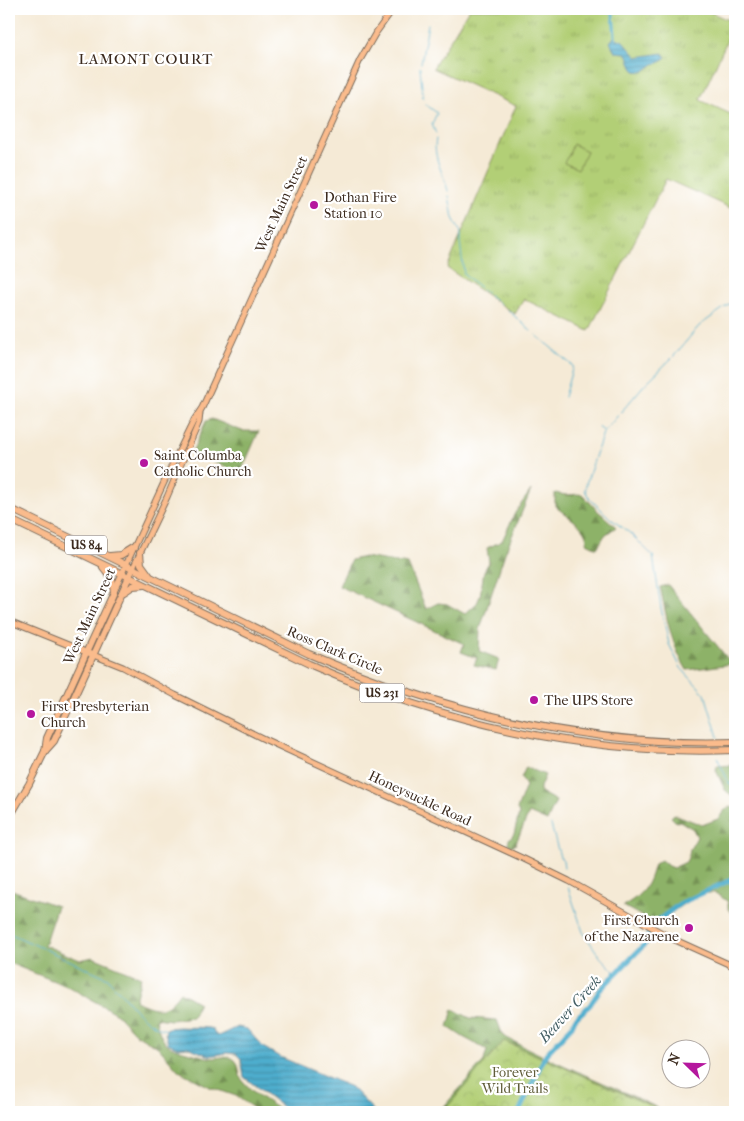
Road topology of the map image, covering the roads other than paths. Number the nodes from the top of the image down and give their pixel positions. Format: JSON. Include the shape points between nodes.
{"nodes":[{"id":1,"x":393,"y":9,"type":"edge"},
{"id":2,"x":200,"y":413,"type":"junction"},
{"id":3,"x":9,"y":508,"type":"edge"},
{"id":4,"x":22,"y":514,"type":"junction"},
{"id":5,"x":9,"y":518,"type":"edge"},
{"id":6,"x":134,"y":547,"type":"junction"},
{"id":7,"x":140,"y":553,"type":"junction"},
{"id":8,"x":109,"y":556,"type":"junction"},
{"id":9,"x":101,"y":564,"type":"junction"},
{"id":10,"x":126,"y":564,"type":"junction"},
{"id":11,"x":133,"y":568,"type":"junction"},
{"id":12,"x":122,"y":574,"type":"junction"},
{"id":13,"x":149,"y":576,"type":"junction"},
{"id":14,"x":129,"y":577,"type":"junction"},
{"id":15,"x":144,"y":585,"type":"junction"},
{"id":16,"x":114,"y":592,"type":"junction"},
{"id":17,"x":121,"y":595,"type":"junction"},
{"id":18,"x":9,"y":621,"type":"edge"},
{"id":19,"x":253,"y":627,"type":"junction"},
{"id":20,"x":240,"y":631,"type":"junction"},
{"id":21,"x":262,"y":631,"type":"junction"},
{"id":22,"x":250,"y":635,"type":"junction"},
{"id":23,"x":86,"y":652,"type":"junction"},
{"id":24,"x":93,"y":655,"type":"junction"},
{"id":25,"x":675,"y":742,"type":"junction"},
{"id":26,"x":692,"y":742,"type":"junction"},
{"id":27,"x":735,"y":742,"type":"edge"},
{"id":28,"x":666,"y":750,"type":"junction"},
{"id":29,"x":680,"y":750,"type":"junction"},
{"id":30,"x":735,"y":750,"type":"edge"},
{"id":31,"x":45,"y":751,"type":"junction"},
{"id":32,"x":9,"y":818,"type":"edge"},
{"id":33,"x":735,"y":967,"type":"edge"}],
"edges":[{"from":1,"to":2,"type":"main road","name":"West Main Street","via":[[360,60]]},
{"from":2,"to":6,"type":"main road","name":"West Main Street"},
{"from":2,"to":7,"type":"main road","name":"West Main Street","via":[[170,491]]},
{"from":3,"to":4,"type":"highway","name":"Ross Clark Circle","number":"US 84"},
{"from":4,"to":5,"type":"highway"},
{"from":4,"to":8,"type":"highway","name":"Ross Clark Circle","number":"US 84"},
{"from":5,"to":9,"type":"highway","name":"Ross Clark Circle","number":"US 84"},
{"from":6,"to":8,"type":"highway","via":[[121,555]]},
{"from":6,"to":10,"type":"main road","name":"West Main Street"},
{"from":7,"to":11,"type":"main road","name":"West Main Street"},
{"from":7,"to":13,"type":"highway","via":[[141,564]]},
{"from":8,"to":10,"type":"highway","name":"Ross Clark Circle","number":"US 84"},
{"from":9,"to":12,"type":"highway","name":"Ross Clark Circle","number":"US 231"},
{"from":9,"to":16,"type":"highway","number":"US 84","via":[[112,578]]},
{"from":10,"to":11,"type":"highway","name":"Ross Clark Circle","number":"US 84"},
{"from":10,"to":12,"type":"main road","name":"West Main Street"},
{"from":11,"to":13,"type":"highway","name":"Ross Clark Circle","number":"US 231"},
{"from":11,"to":14,"type":"highway","name":"West Main Street"},
{"from":12,"to":14,"type":"highway","name":"Ross Clark Circle","number":"US 231"},
{"from":12,"to":16,"type":"main road","name":"West Main Street"},
{"from":13,"to":19,"type":"highway","name":"Ross Clark Circle","number":"US 231"},
{"from":14,"to":15,"type":"highway","name":"Ross Clark Circle","number":"US 231"},
{"from":14,"to":17,"type":"highway","name":"West Main Street"},
{"from":15,"to":17,"type":"highway","via":[[133,586]]},
{"from":15,"to":20,"type":"highway","name":"Ross Clark Circle","number":"US 231"},
{"from":16,"to":23,"type":"highway","name":"West Main Street"},
{"from":17,"to":24,"type":"highway","name":"West Main Street"},
{"from":18,"to":23,"type":"main road","name":"Honeysuckle Road"},
{"from":19,"to":20,"type":"highway"},
{"from":19,"to":21,"type":"highway","name":"Ross Clark Circle","number":"US 231"},
{"from":20,"to":22,"type":"highway","name":"Ross Clark Circle","number":"US 231"},
{"from":21,"to":22,"type":"highway"},
{"from":21,"to":25,"type":"highway","name":"Ross Clark Circle","number":"US 231","via":[[352,672],[450,706],[566,731]]},
{"from":22,"to":28,"type":"highway","name":"Ross Clark Circle","number":"US 231","via":[[349,681],[441,713],[539,735]]},
{"from":23,"to":24,"type":"main road","name":"Honeysuckle Road"},
{"from":23,"to":31,"type":"highway","name":"West Main Street","via":[[47,738]]},
{"from":24,"to":31,"type":"highway","name":"West Main Street","via":[[54,741]]},
{"from":24,"to":33,"type":"main road","name":"Honeysuckle Road","via":[[266,740],[524,859],[673,939]]},
{"from":25,"to":26,"type":"highway","name":"Ross Clark Circle","number":"US 231"},
{"from":25,"to":28,"type":"highway"},
{"from":26,"to":27,"type":"highway","name":"Ross Clark Circle","number":"US 231"},
{"from":26,"to":29,"type":"highway"},
{"from":28,"to":29,"type":"highway","name":"Ross Clark Circle","number":"US 231"},
{"from":29,"to":30,"type":"highway","name":"Ross Clark Circle","number":"US 231"},
{"from":31,"to":32,"type":"highway","name":"West Main Street"}]}
